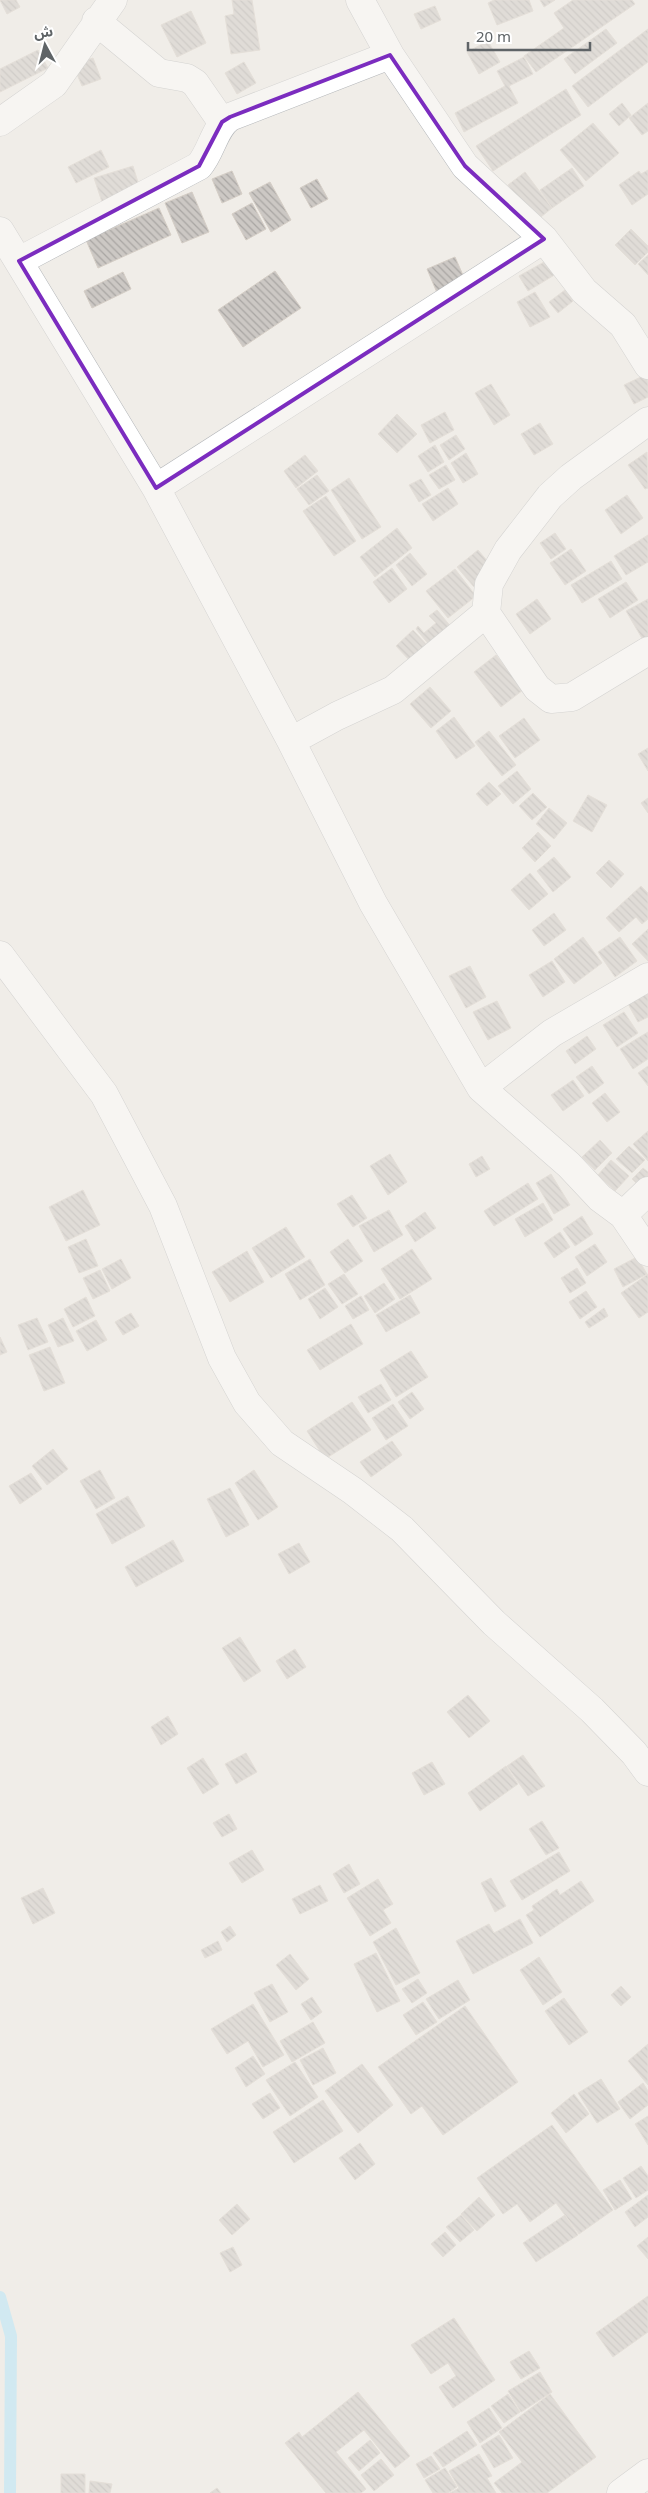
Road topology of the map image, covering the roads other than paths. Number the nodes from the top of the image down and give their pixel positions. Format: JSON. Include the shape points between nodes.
{"nodes":[{"id":1,"x":113,"y":0,"type":"edge"},
{"id":2,"x":360,"y":0,"type":"edge"},
{"id":3,"x":96,"y":21,"type":"junction"},
{"id":4,"x":390,"y":55,"type":"junction"},
{"id":5,"x":0,"y":122,"type":"edge"},
{"id":6,"x":222,"y":122,"type":"junction"},
{"id":7,"x":0,"y":231,"type":"edge"},
{"id":8,"x":544,"y":238,"type":"junction"},
{"id":9,"x":20,"y":261,"type":"junction"},
{"id":10,"x":648,"y":365,"type":"edge"},
{"id":11,"x":648,"y":421,"type":"edge"},
{"id":12,"x":156,"y":488,"type":"junction"},
{"id":13,"x":486,"y":613,"type":"junction"},
{"id":14,"x":648,"y":651,"type":"edge"},
{"id":15,"x":291,"y":741,"type":"junction"},
{"id":16,"x":0,"y":955,"type":"edge"},
{"id":17,"x":648,"y":977,"type":"edge"},
{"id":18,"x":482,"y":1088,"type":"junction"},
{"id":19,"x":648,"y":1191,"type":"edge"},
{"id":20,"x":623,"y":1215,"type":"junction"},
{"id":21,"x":648,"y":1252,"type":"edge"},
{"id":22,"x":648,"y":1772,"type":"edge"},
{"id":23,"x":648,"y":2473,"type":"edge"},
{"id":24,"x":621,"y":2493,"type":"edge"}],
"edges":[{"from":1,"to":3,"type":"street"},
{"from":2,"to":4,"type":"street"},
{"from":3,"to":5,"type":"street","via":[[54,84]]},
{"from":3,"to":6,"type":"street","via":[[159,73],[187,78],[195,83]]},
{"from":4,"to":6,"type":"street"},
{"from":4,"to":8,"type":"street","via":[[465,166]]},
{"from":6,"to":9,"type":"street","via":[[207,157],[199,166]]},
{"from":7,"to":9,"type":"street"},
{"from":8,"to":10,"type":"street","via":[[584,290],[623,326]]},
{"from":8,"to":12,"type":"street"},
{"from":9,"to":12,"type":"street"},
{"from":11,"to":13,"type":"street","via":[[550,496],[508,550],[489,584]]},
{"from":12,"to":15,"type":"street"},
{"from":13,"to":14,"type":"street","via":[[537,688],[551,699],[572,697]]},
{"from":13,"to":15,"type":"street","via":[[393,690]]},
{"from":15,"to":18,"type":"street","via":[[373,903]]},
{"from":16,"to":22,"type":"street","via":[[104,1094],[163,1206],[222,1358],[248,1403],[282,1443],[402,1529],[494,1623],[592,1710],[634,1752]]},
{"from":17,"to":18,"type":"street","via":[[552,1033]]},
{"from":18,"to":20,"type":"street","via":[[569,1165],[600,1198]]},
{"from":19,"to":20,"type":"street"},
{"from":20,"to":21,"type":"street"},
{"from":23,"to":24,"type":"street"}]}
